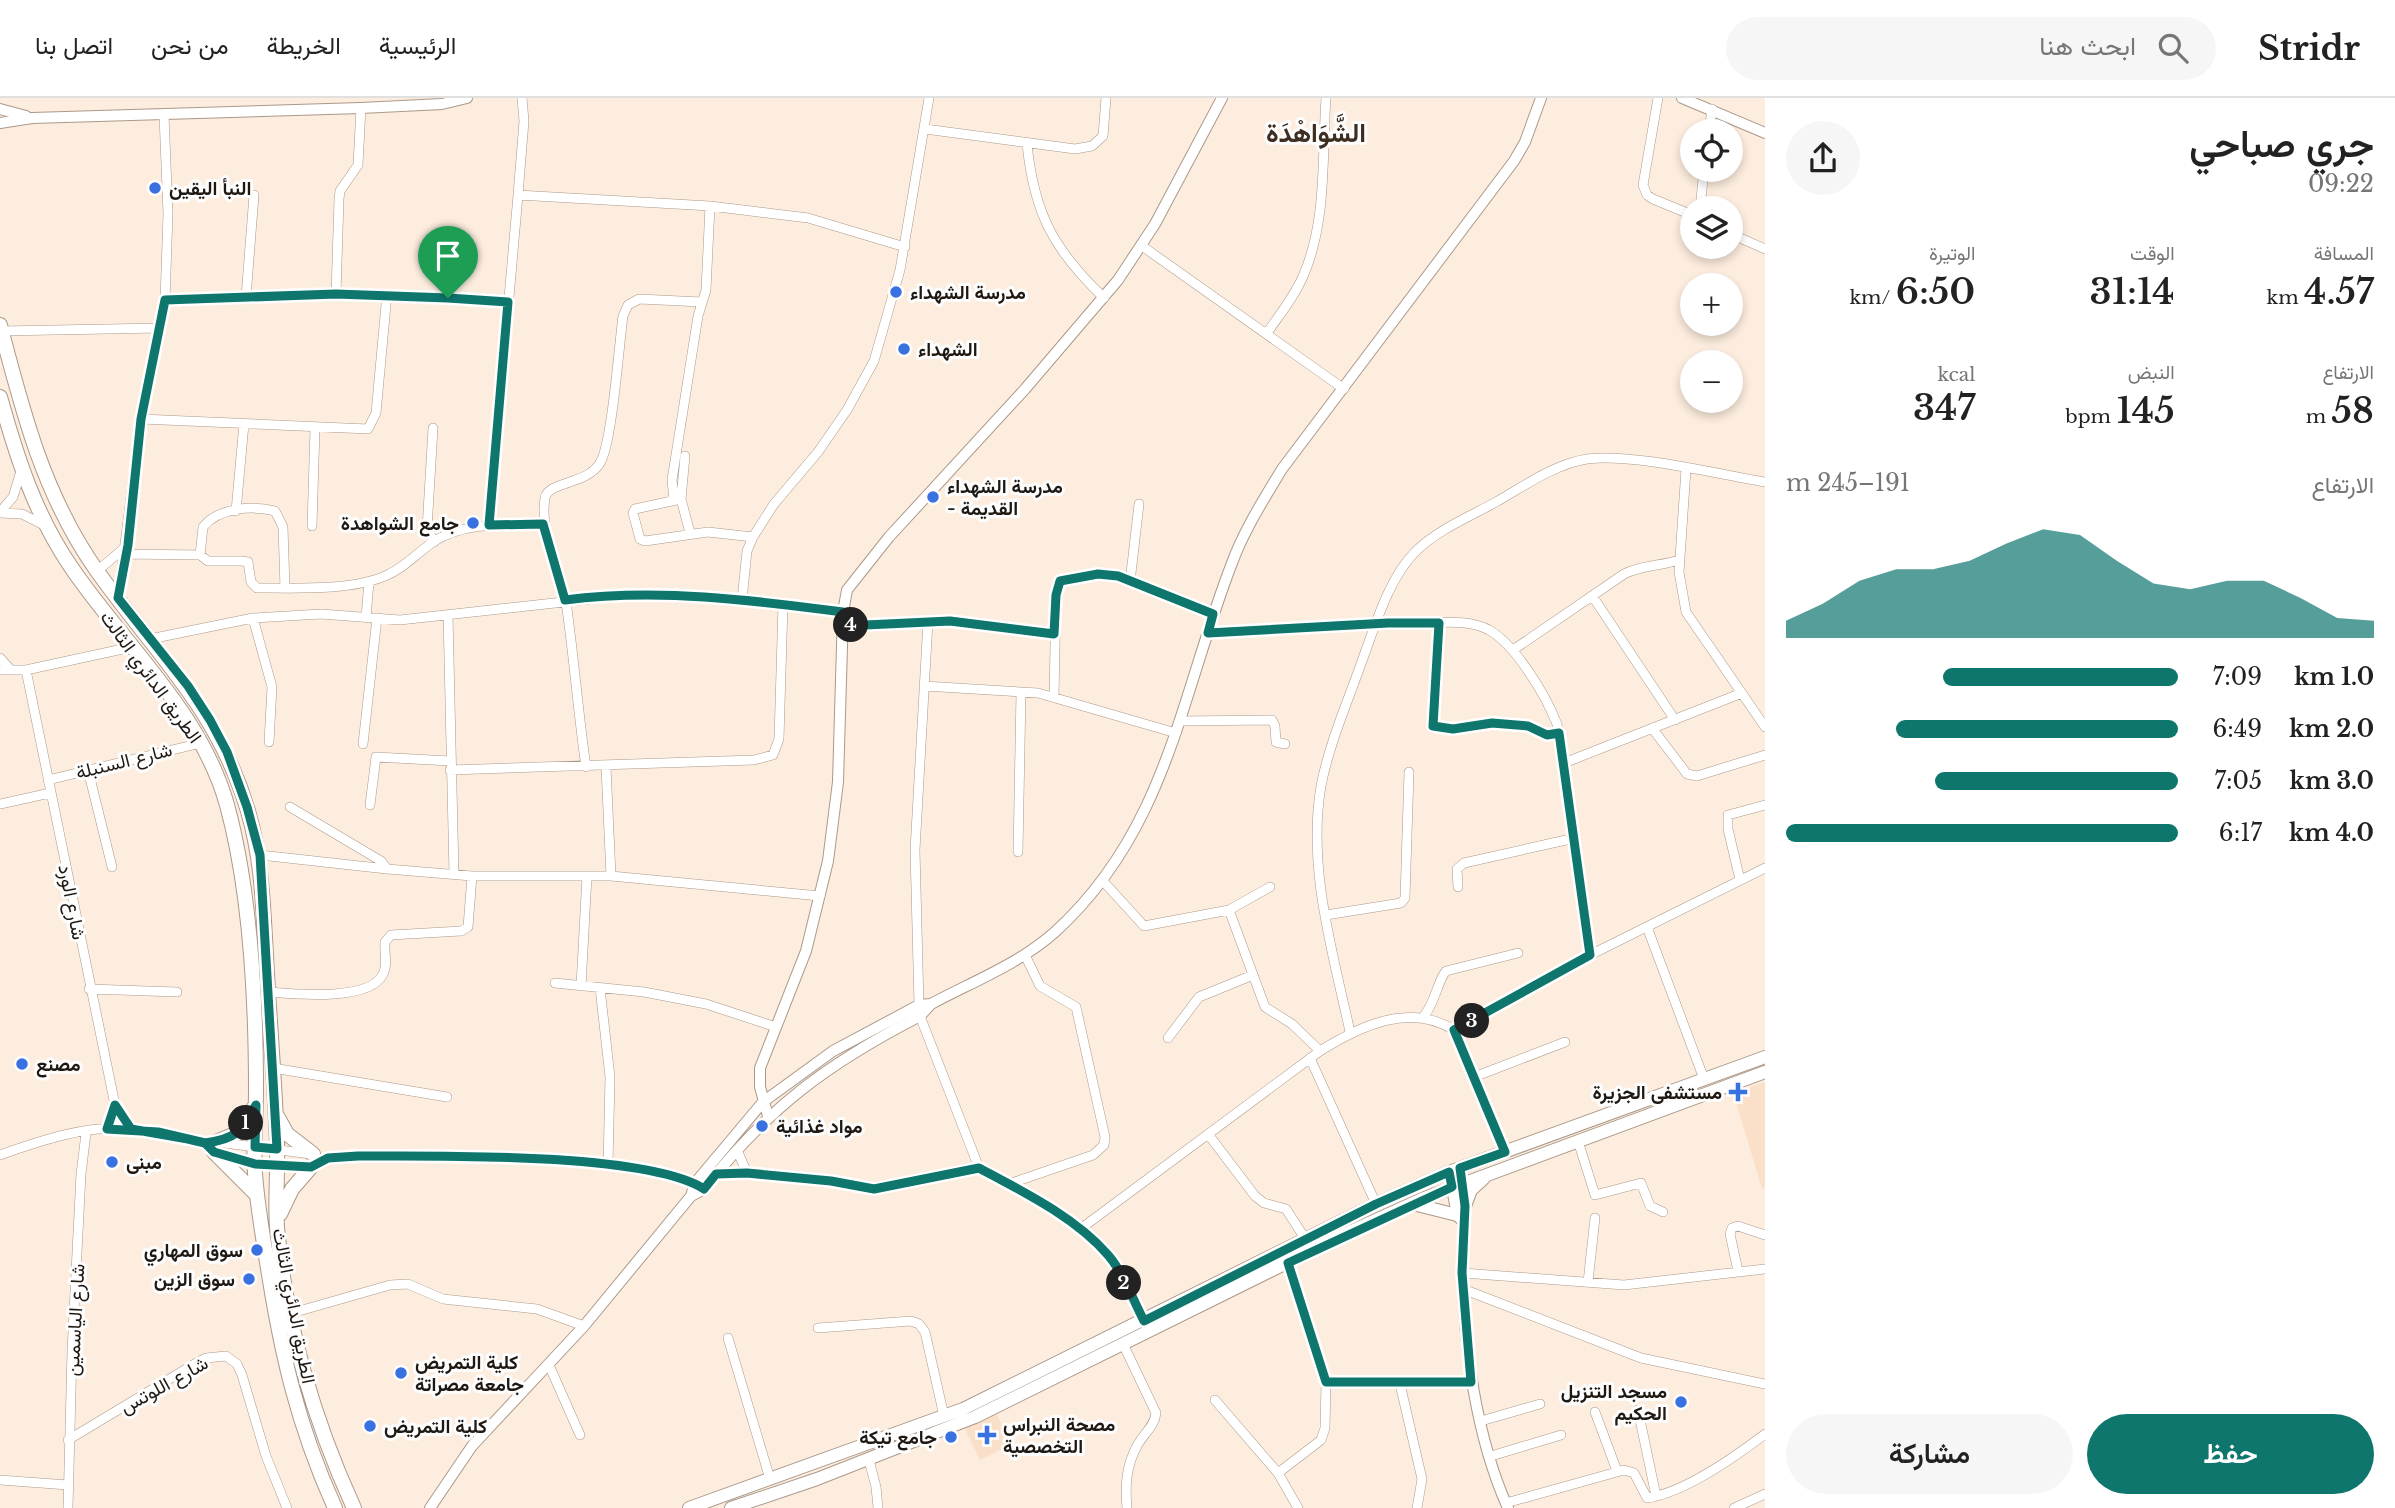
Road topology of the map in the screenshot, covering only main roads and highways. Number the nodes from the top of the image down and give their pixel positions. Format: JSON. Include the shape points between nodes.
{"nodes":[{"id":1,"x":1,"y":328,"type":"edge"},
{"id":2,"x":0,"y":397,"type":"edge"},
{"id":3,"x":1765,"y":1057,"type":"edge"},
{"id":4,"x":1765,"y":1072,"type":"edge"},
{"id":5,"x":256,"y":1105,"type":"junction"},
{"id":6,"x":275,"y":1108,"type":"junction"},
{"id":7,"x":1488,"y":1175,"type":"junction"},
{"id":8,"x":257,"y":1195,"type":"junction"},
{"id":9,"x":1412,"y":1204,"type":"junction"},
{"id":10,"x":277,"y":1229,"type":"junction"},
{"id":11,"x":335,"y":1508,"type":"edge"},
{"id":12,"x":354,"y":1508,"type":"edge"},
{"id":13,"x":688,"y":1508,"type":"edge"},
{"id":14,"x":731,"y":1508,"type":"edge"}],
"edges":[{"from":1,"to":6,"type":"main road","name":"الطريق الدائري الثالث","via":[[47,485],[96,571],[188,686],[227,752],[260,855]]},
{"from":2,"to":5,"type":"main road","name":"الطريق الدائري الثالث","via":[[21,471],[45,526],[201,743],[226,802],[247,898]]},
{"from":3,"to":13,"type":"main road","via":[[1455,1170],[1376,1204],[944,1416]]},
{"from":4,"to":7,"type":"main road"},
{"from":5,"to":8,"type":"main road","name":"الطريق الدائري الثالث"},
{"from":5,"to":8,"type":"main road","via":[[238,1133],[211,1146]]},
{"from":6,"to":10,"type":"main road","name":"الطريق الدائري الثالث"},
{"from":6,"to":10,"type":"main road","via":[[287,1134],[312,1160],[285,1201]]},
{"from":7,"to":9,"type":"main road"},
{"from":7,"to":9,"type":"main road","via":[[1471,1190],[1462,1214]]},
{"from":8,"to":11,"type":"main road","name":"الطريق الدائري الثالث","via":[[275,1326],[290,1387],[308,1447]]},
{"from":9,"to":14,"type":"main road","via":[[975,1417]]},
{"from":10,"to":12,"type":"main road","name":"الطريق الدائري الثالث","via":[[309,1387]]}]}
